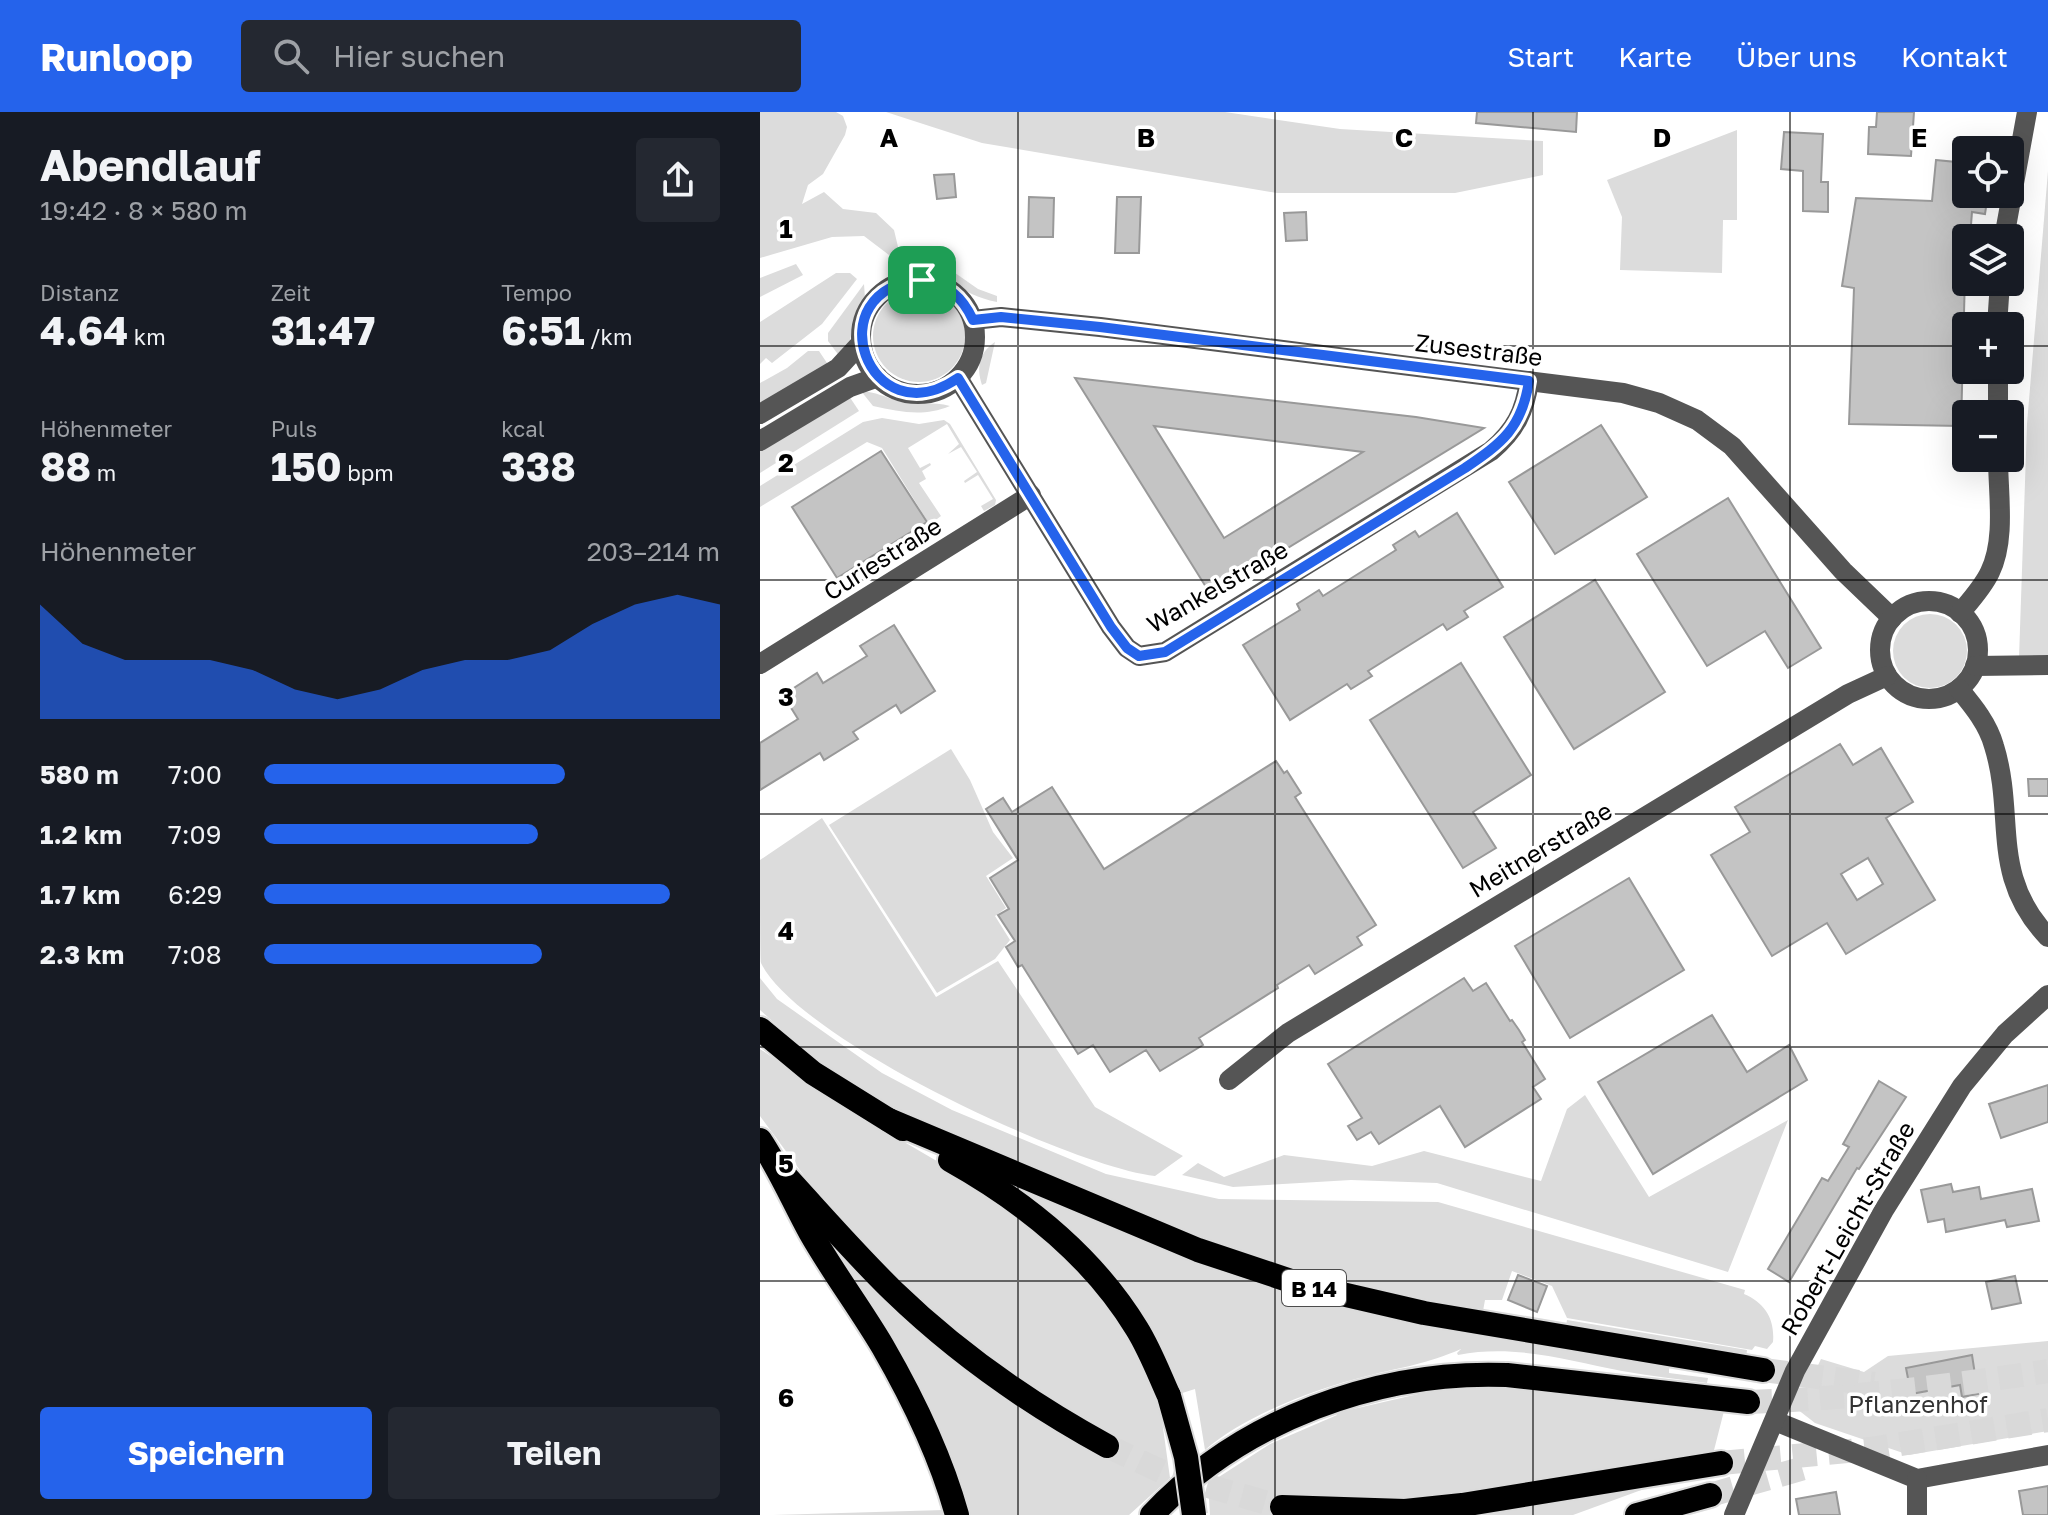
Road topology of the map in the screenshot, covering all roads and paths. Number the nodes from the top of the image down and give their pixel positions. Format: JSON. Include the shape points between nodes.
{"nodes":[{"id":1,"x":2027,"y":112,"type":"edge"},
{"id":2,"x":2007,"y":224,"type":"edge"},
{"id":3,"x":973,"y":320,"type":"junction"},
{"id":4,"x":861,"y":343,"type":"junction"},
{"id":5,"x":878,"y":377,"type":"junction"},
{"id":6,"x":958,"y":378,"type":"junction"},
{"id":7,"x":1529,"y":381,"type":"junction"},
{"id":8,"x":760,"y":414,"type":"edge"},
{"id":9,"x":760,"y":441,"type":"edge"},
{"id":10,"x":1998,"y":472,"type":"edge"},
{"id":11,"x":1031,"y":495,"type":"junction"},
{"id":12,"x":1960,"y":613,"type":"junction"},
{"id":13,"x":1892,"y":618,"type":"junction"},
{"id":14,"x":760,"y":664,"type":"edge"},
{"id":15,"x":2048,"y":665,"type":"edge"},
{"id":16,"x":1975,"y":666,"type":"junction"},
{"id":17,"x":1887,"y":676,"type":"junction"},
{"id":18,"x":1959,"y":689,"type":"junction"},
{"id":19,"x":2048,"y":937,"type":"edge"},
{"id":20,"x":2048,"y":995,"type":"edge"},
{"id":21,"x":760,"y":1029,"type":"edge"},
{"id":22,"x":1229,"y":1080,"type":"dead end"},
{"id":23,"x":889,"y":1120,"type":"junction"},
{"id":24,"x":760,"y":1140,"type":"edge"},
{"id":25,"x":779,"y":1169,"type":"junction"},
{"id":26,"x":1763,"y":1370,"type":"tunnel mouth"},
{"id":27,"x":1748,"y":1402,"type":"tunnel mouth"},
{"id":28,"x":1775,"y":1421,"type":"junction"},
{"id":29,"x":1107,"y":1446,"type":"tunnel mouth"},
{"id":30,"x":2048,"y":1455,"type":"edge"},
{"id":31,"x":1721,"y":1463,"type":"tunnel mouth"},
{"id":32,"x":1917,"y":1479,"type":"junction"},
{"id":33,"x":1710,"y":1495,"type":"tunnel mouth"},
{"id":34,"x":1282,"y":1507,"type":"dead end"},
{"id":35,"x":957,"y":1515,"type":"edge"},
{"id":36,"x":1152,"y":1515,"type":"edge"},
{"id":37,"x":1194,"y":1515,"type":"edge"},
{"id":38,"x":1637,"y":1515,"type":"edge"},
{"id":39,"x":1734,"y":1515,"type":"edge"},
{"id":40,"x":1917,"y":1515,"type":"edge"}],
"edges":[{"from":1,"to":2,"type":"street"},
{"from":3,"to":4,"type":"street","via":[[966,305],[939,283],[905,281],[876,297],[867,311]]},
{"from":3,"to":6,"type":"street","via":[[974,351]]},
{"from":3,"to":7,"type":"street","name":"Zusestraße","via":[[1001,317],[1100,327]]},
{"from":4,"to":5,"type":"street"},
{"from":4,"to":8,"type":"street","via":[[838,368]]},
{"from":5,"to":6,"type":"street","via":[[909,393],[943,388]]},
{"from":5,"to":9,"type":"street","via":[[850,387]]},
{"from":6,"to":11,"type":"street","name":"Wankelstraße"},
{"from":7,"to":11,"type":"street","name":"Wankelstraße","via":[[1523,411],[1491,451],[1165,652],[1139,656],[1127,648]]},
{"from":7,"to":13,"type":"street","name":"Zusestraße","via":[[1623,393],[1697,420],[1732,446]]},
{"from":10,"to":12,"type":"street","via":[[1996,553],[1987,578]]},
{"from":11,"to":14,"type":"street","name":"Curiestraße"},
{"from":12,"to":13,"type":"street","via":[[1925,602]]},
{"from":12,"to":16,"type":"street","via":[[1976,637]]},
{"from":13,"to":17,"type":"street","via":[[1880,646]]},
{"from":15,"to":16,"type":"street"},
{"from":16,"to":18,"type":"street"},
{"from":17,"to":18,"type":"street","via":[[1896,687],[1920,698],[1935,699]]},
{"from":17,"to":22,"type":"street","name":"Meitnerstraße","via":[[1807,718],[1288,1033]]},
{"from":18,"to":19,"type":"street","via":[[1994,746],[2013,881],[2025,908]]},
{"from":20,"to":28,"type":"street","name":"Robert-Leicht-Straße","via":[[2005,1034],[1962,1086],[1817,1329]]},
{"from":21,"to":23,"type":"highway","number":"B 14","via":[[813,1073]]},
{"from":23,"to":26,"type":"highway","number":"B 14","via":[[1198,1250],[1303,1285],[1410,1311]]},
{"from":23,"to":37,"type":"highway","number":"B 14","bridge":true,"via":[[1010,1196],[1054,1230],[1110,1290],[1138,1330],[1169,1396],[1186,1457]]},
{"from":24,"to":25,"type":"highway"},
{"from":25,"to":29,"type":"highway","via":[[927,1321],[1013,1388]]},
{"from":25,"to":35,"type":"highway","via":[[810,1232],[884,1348]]},
{"from":27,"to":36,"type":"highway","via":[[1507,1375],[1401,1382],[1333,1401],[1268,1429],[1210,1464]]},
{"from":28,"to":32,"type":"street"},
{"from":28,"to":39,"type":"street","name":"Robert-Leicht-Straße"},
{"from":30,"to":32,"type":"street"},
{"from":31,"to":34,"type":"highway","via":[[1405,1511]]},
{"from":32,"to":40,"type":"street"},
{"from":33,"to":38,"type":"highway"}]}
